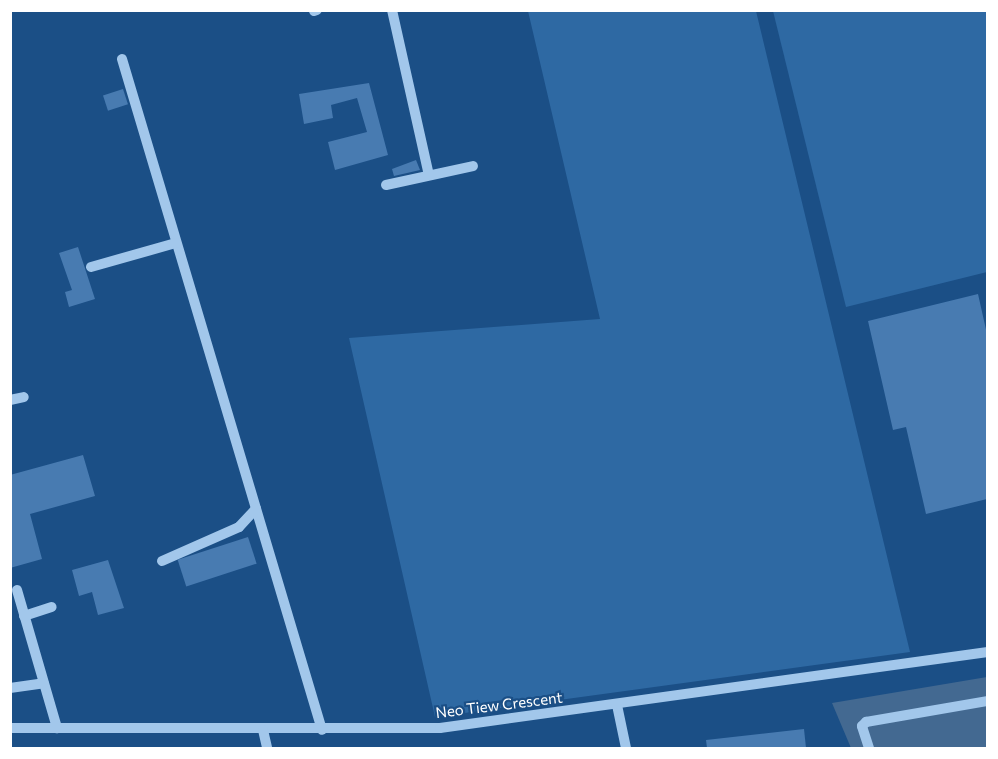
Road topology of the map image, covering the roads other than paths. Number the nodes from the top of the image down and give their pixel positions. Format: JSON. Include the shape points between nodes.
{"nodes":[{"id":1,"x":392,"y":10,"type":"edge"},
{"id":2,"x":122,"y":58,"type":"dead end"},
{"id":3,"x":473,"y":166,"type":"dead end"},
{"id":4,"x":429,"y":175,"type":"junction"},
{"id":5,"x":386,"y":185,"type":"dead end"},
{"id":6,"x":176,"y":243,"type":"junction"},
{"id":7,"x":91,"y":267,"type":"dead end"},
{"id":8,"x":24,"y":397,"type":"dead end"},
{"id":9,"x":10,"y":400,"type":"edge"},
{"id":10,"x":256,"y":509,"type":"junction"},
{"id":11,"x":162,"y":561,"type":"dead end"},
{"id":12,"x":17,"y":590,"type":"dead end"},
{"id":13,"x":52,"y":607,"type":"dead end"},
{"id":14,"x":24,"y":616,"type":"junction"},
{"id":15,"x":987,"y":652,"type":"edge"},
{"id":16,"x":44,"y":683,"type":"junction"},
{"id":17,"x":10,"y":688,"type":"edge"},
{"id":18,"x":987,"y":701,"type":"edge"},
{"id":19,"x":617,"y":705,"type":"junction"},
{"id":20,"x":10,"y":728,"type":"edge"},
{"id":21,"x":57,"y":728,"type":"junction"},
{"id":22,"x":263,"y":729,"type":"junction"},
{"id":23,"x":322,"y":730,"type":"junction"},
{"id":24,"x":267,"y":748,"type":"edge"},
{"id":25,"x":626,"y":748,"type":"edge"},
{"id":26,"x":869,"y":748,"type":"edge"}],
"edges":[{"from":1,"to":4,"type":"street"},
{"from":2,"to":6,"type":"street"},
{"from":3,"to":4,"type":"street"},
{"from":4,"to":5,"type":"street"},
{"from":6,"to":7,"type":"street"},
{"from":6,"to":10,"type":"street"},
{"from":8,"to":9,"type":"street"},
{"from":10,"to":11,"type":"street","via":[[239,527]]},
{"from":10,"to":23,"type":"street"},
{"from":12,"to":14,"type":"street"},
{"from":13,"to":14,"type":"street"},
{"from":14,"to":16,"type":"street"},
{"from":15,"to":19,"type":"street","name":"Neo Tiew Crescent"},
{"from":16,"to":17,"type":"street"},
{"from":16,"to":21,"type":"street"},
{"from":18,"to":26,"type":"street","via":[[866,722],[862,726]]},
{"from":19,"to":23,"type":"street","name":"Neo Tiew Crescent","via":[[440,728]]},
{"from":19,"to":25,"type":"street"},
{"from":20,"to":21,"type":"street","name":"Neo Tiew Crescent"},
{"from":21,"to":22,"type":"street","name":"Neo Tiew Crescent"},
{"from":22,"to":23,"type":"street","name":"Neo Tiew Crescent"},
{"from":22,"to":24,"type":"street"}]}
